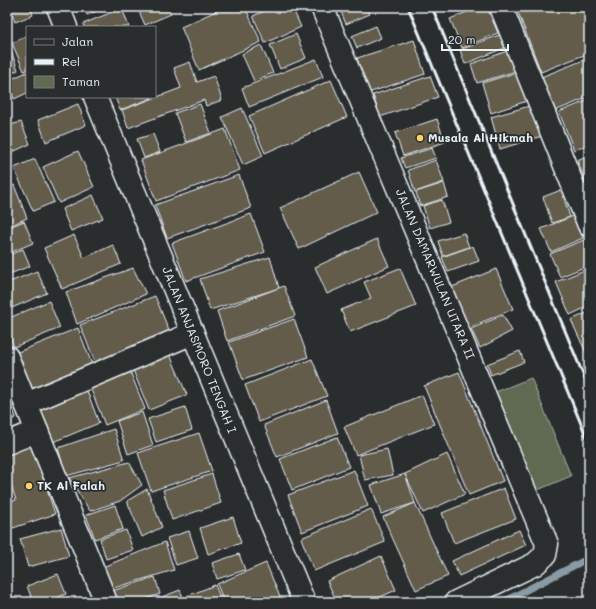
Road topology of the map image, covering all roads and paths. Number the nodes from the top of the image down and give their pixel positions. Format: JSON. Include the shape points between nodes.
{"nodes":[{"id":1,"x":58,"y":7,"type":"edge"},
{"id":2,"x":322,"y":7,"type":"edge"},
{"id":3,"x":501,"y":7,"type":"edge"},
{"id":4,"x":66,"y":26,"type":"edge"},
{"id":5,"x":95,"y":98,"type":"edge"},
{"id":6,"x":589,"y":225,"type":"edge"},
{"id":7,"x":193,"y":334,"type":"junction"},
{"id":8,"x":8,"y":362,"type":"edge"},
{"id":9,"x":26,"y":404,"type":"junction"},
{"id":10,"x":37,"y":431,"type":"junction"},
{"id":11,"x":7,"y":442,"type":"edge"},
{"id":12,"x":106,"y":602,"type":"edge"},
{"id":13,"x":304,"y":602,"type":"edge"},
{"id":14,"x":456,"y":602,"type":"edge"}],
"edges":[{"from":1,"to":4,"type":"street"},
{"from":2,"to":14,"type":"street","name":"JALAN DAMARWULAN UTARA II","via":[[547,542],[545,555],[539,561]]},
{"from":3,"to":6,"type":"street"},
{"from":5,"to":7,"type":"street","name":"JALAN ANJASMORO TENGAH I"},
{"from":7,"to":9,"type":"street"},
{"from":7,"to":13,"type":"street","name":"JALAN ANJASMORO TENGAH I"},
{"from":8,"to":9,"type":"street"},
{"from":9,"to":10,"type":"street"},
{"from":10,"to":11,"type":"street"},
{"from":10,"to":12,"type":"street"}]}
